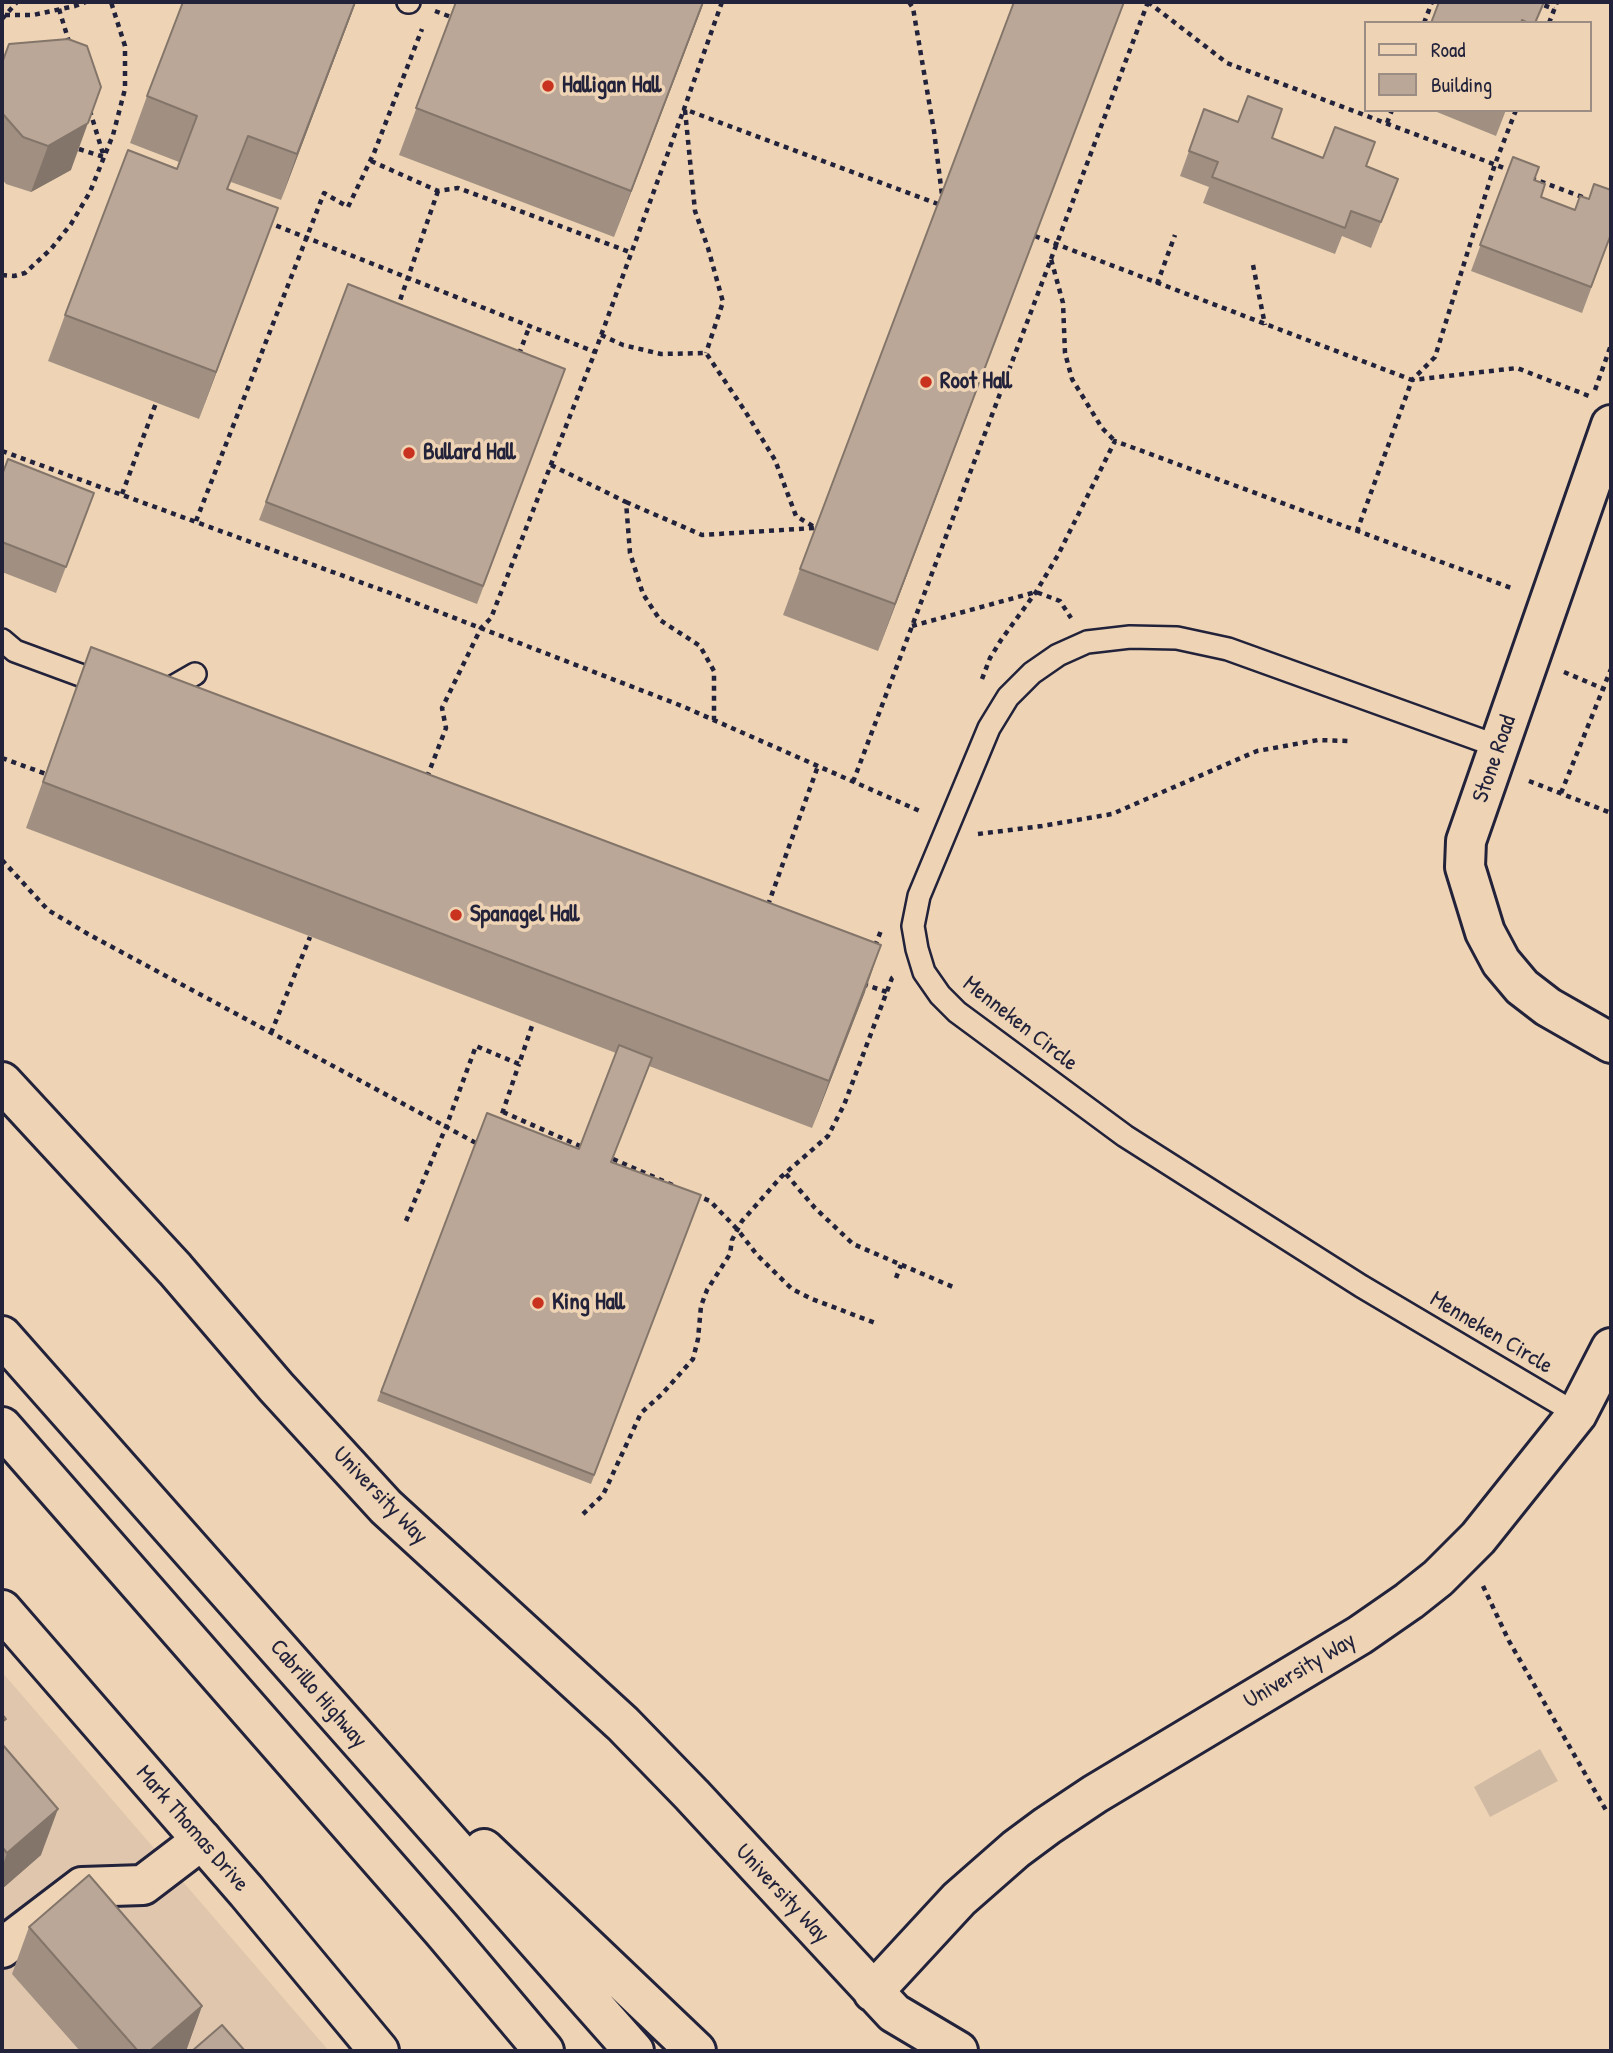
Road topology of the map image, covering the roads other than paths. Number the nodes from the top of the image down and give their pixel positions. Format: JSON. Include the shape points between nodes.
{"nodes":[{"id":1,"x":1611,"y":425,"type":"edge"},
{"id":2,"x":2,"y":640,"type":"edge"},
{"id":3,"x":195,"y":674,"type":"dead end"},
{"id":4,"x":1500,"y":747,"type":"junction"},
{"id":5,"x":1611,"y":1043,"type":"edge"},
{"id":6,"x":2,"y":1082,"type":"edge"},
{"id":7,"x":2,"y":1336,"type":"edge"},
{"id":8,"x":1611,"y":1348,"type":"edge"},
{"id":9,"x":1577,"y":1414,"type":"junction"},
{"id":10,"x":2,"y":1427,"type":"edge"},
{"id":11,"x":2,"y":1610,"type":"edge"},
{"id":12,"x":300,"y":1674,"type":"junction"},
{"id":13,"x":202,"y":1840,"type":"junction"},
{"id":14,"x":442,"y":1930,"type":"junction"},
{"id":15,"x":2,"y":1948,"type":"edge"},
{"id":16,"x":873,"y":1992,"type":"junction"},
{"id":17,"x":379,"y":2051,"type":"edge"},
{"id":18,"x":521,"y":2051,"type":"edge"},
{"id":19,"x":544,"y":2051,"type":"edge"},
{"id":20,"x":634,"y":2051,"type":"edge"},
{"id":21,"x":696,"y":2051,"type":"edge"},
{"id":22,"x":958,"y":2051,"type":"edge"}],
"edges":[{"from":1,"to":4,"type":"main road","name":"Stone Road"},
{"from":2,"to":3,"type":"lane","via":[[15,651],[91,679],[162,693]]},
{"from":4,"to":5,"type":"main road","name":"Stone Road","via":[[1466,841],[1465,867],[1485,932],[1522,987]]},
{"from":4,"to":9,"type":"lane","name":"Menneken Circle","via":[[1228,649],[1177,638],[1087,642],[1032,673],[1008,697],[989,728],[919,896],[913,926],[924,972],[957,1012],[1125,1136],[1361,1286]]},
{"from":6,"to":16,"type":"main road","name":"University Way","via":[[386,1507],[623,1724]]},
{"from":7,"to":12,"type":"main road","name":"Cabrillo Highway"},
{"from":8,"to":9,"type":"main road","name":"University Way"},
{"from":9,"to":16,"type":"main road","name":"University Way","via":[[1478,1538],[1438,1578],[1360,1635],[1047,1826],[959,1899]]},
{"from":10,"to":14,"type":"main road"},
{"from":11,"to":13,"type":"main road","name":"Mark Thomas Drive"},
{"from":12,"to":20,"type":"main road","name":"Cabrillo Highway"},
{"from":12,"to":21,"type":"main road"},
{"from":13,"to":15,"type":"main road","via":[[143,1885],[82,1887]]},
{"from":13,"to":17,"type":"main road","name":"Mark Thomas Drive"},
{"from":14,"to":18,"type":"main road"},
{"from":14,"to":19,"type":"main road"},
{"from":16,"to":22,"type":"main road","via":[[894,2013]]}]}
